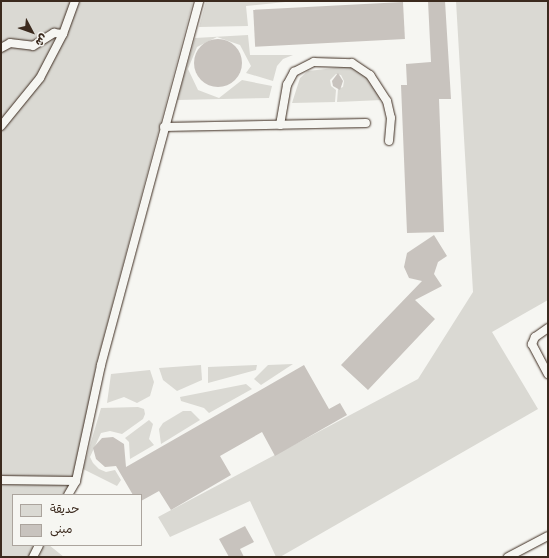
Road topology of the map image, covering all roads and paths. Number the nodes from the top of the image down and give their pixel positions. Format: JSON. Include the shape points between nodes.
{"nodes":[{"id":1,"x":75,"y":1,"type":"edge"},
{"id":2,"x":199,"y":1,"type":"edge"},
{"id":3,"x":63,"y":34,"type":"junction"},
{"id":4,"x":1,"y":48,"type":"edge"},
{"id":5,"x":366,"y":124,"type":"dead end"},
{"id":6,"x":280,"y":125,"type":"junction"},
{"id":7,"x":1,"y":126,"type":"edge"},
{"id":8,"x":164,"y":127,"type":"junction"},
{"id":9,"x":389,"y":141,"type":"dead end"},
{"id":10,"x":548,"y":328,"type":"edge"},
{"id":11,"x":548,"y":374,"type":"edge"},
{"id":12,"x":1,"y":480,"type":"edge"},
{"id":13,"x":76,"y":480,"type":"junction"},
{"id":14,"x":69,"y":494,"type":"edge"},
{"id":15,"x":548,"y":536,"type":"edge"},
{"id":16,"x":39,"y":546,"type":"edge"},
{"id":17,"x":33,"y":557,"type":"edge"},
{"id":18,"x":508,"y":557,"type":"edge"}],
"edges":[{"from":1,"to":3,"type":"lane"},
{"from":2,"to":8,"type":"lane"},
{"from":3,"to":4,"type":"lane","via":[[54,33],[32,46],[10,42]]},
{"from":3,"to":7,"type":"lane","via":[[40,78]]},
{"from":5,"to":6,"type":"lane"},
{"from":6,"to":8,"type":"lane"},
{"from":6,"to":9,"type":"lane","via":[[287,85],[294,72],[314,62],[352,63],[370,75],[387,101],[391,118]]},
{"from":8,"to":13,"type":"lane","via":[[101,365]]},
{"from":10,"to":11,"type":"lane","via":[[535,337],[532,344]]},
{"from":12,"to":13,"type":"lane"},
{"from":13,"to":14,"type":"lane"},
{"from":15,"to":18,"type":"lane"},
{"from":16,"to":17,"type":"lane"}]}
